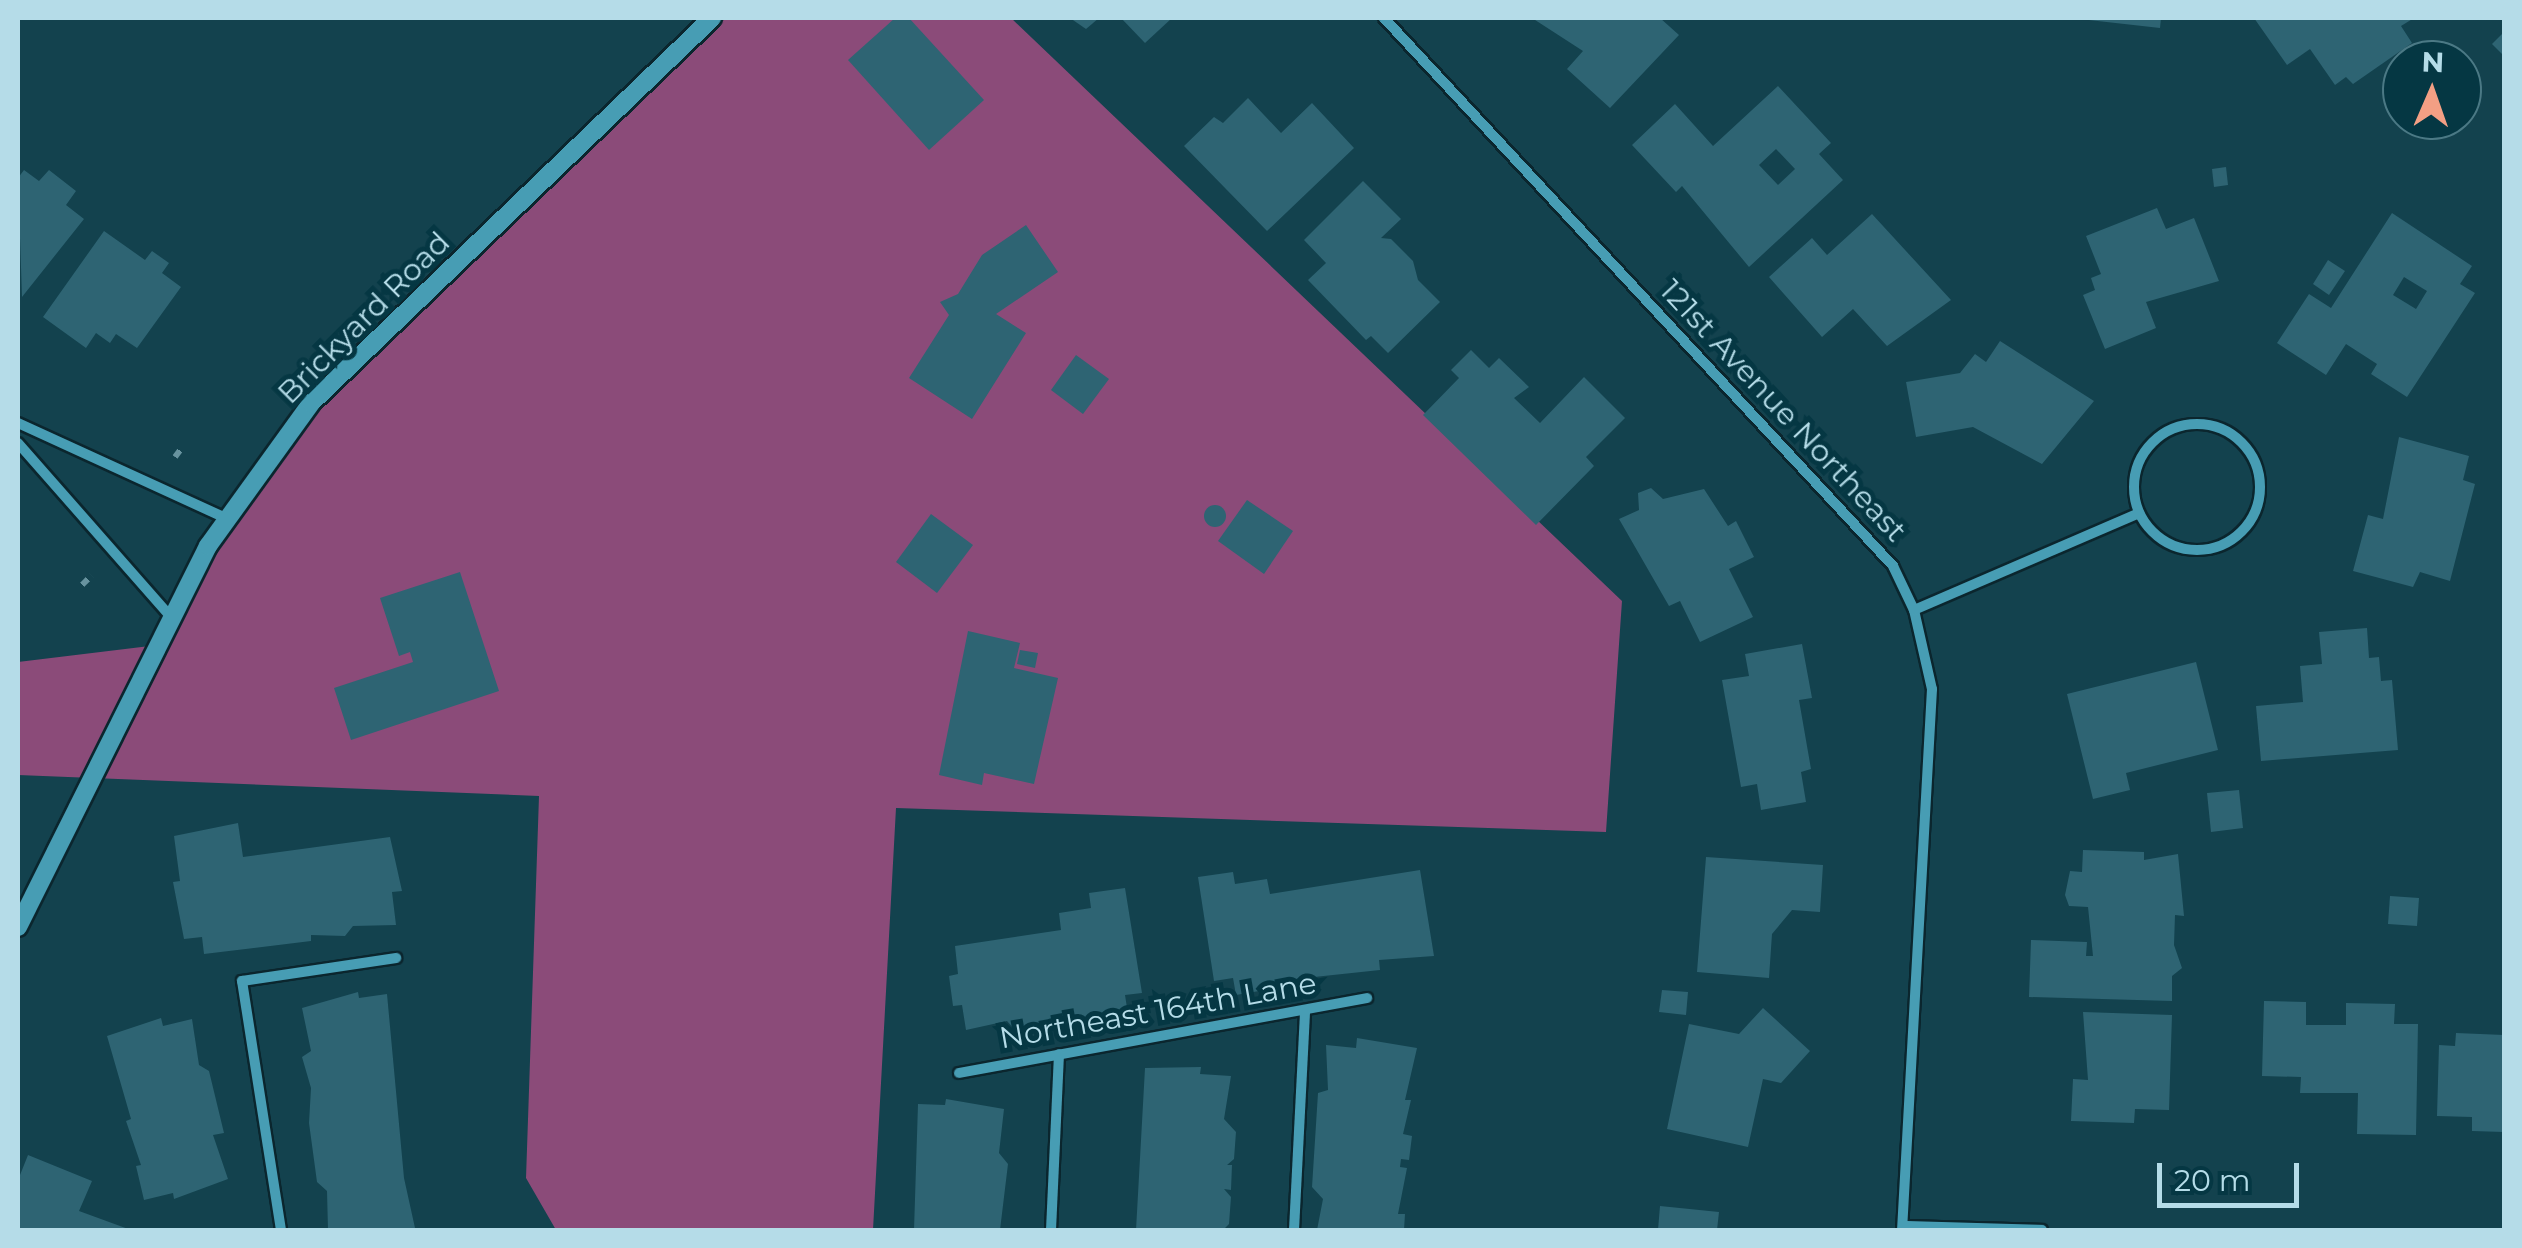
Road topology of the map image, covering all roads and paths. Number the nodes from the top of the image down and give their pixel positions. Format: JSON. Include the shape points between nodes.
{"nodes":[{"id":1,"x":712,"y":18,"type":"edge"},
{"id":2,"x":1384,"y":18,"type":"edge"},
{"id":3,"x":18,"y":423,"type":"edge"},
{"id":4,"x":18,"y":443,"type":"edge"},
{"id":5,"x":181,"y":449,"type":"dead end"},
{"id":6,"x":175,"y":457,"type":"dead end"},
{"id":7,"x":2139,"y":512,"type":"junction"},
{"id":8,"x":228,"y":519,"type":"junction"},
{"id":9,"x":91,"y":576,"type":"dead end"},
{"id":10,"x":82,"y":585,"type":"dead end"},
{"id":11,"x":1914,"y":610,"type":"junction"},
{"id":12,"x":172,"y":618,"type":"junction"},
{"id":13,"x":18,"y":927,"type":"edge"},
{"id":14,"x":396,"y":958,"type":"dead end"},
{"id":15,"x":1367,"y":998,"type":"dead end"},
{"id":16,"x":1305,"y":1010,"type":"junction"},
{"id":17,"x":1060,"y":1054,"type":"junction"},
{"id":18,"x":959,"y":1073,"type":"dead end"},
{"id":19,"x":1902,"y":1228,"type":"edge"},
{"id":20,"x":281,"y":1230,"type":"edge"},
{"id":21,"x":1050,"y":1230,"type":"edge"},
{"id":22,"x":1294,"y":1230,"type":"edge"},
{"id":23,"x":2042,"y":1230,"type":"edge"}],
"edges":[{"from":1,"to":8,"type":"street","name":"Brickyard Road","via":[[312,403]]},
{"from":2,"to":11,"type":"street","name":"121st Avenue Northeast","via":[[1893,566]]},
{"from":3,"to":8,"type":"street"},
{"from":4,"to":12,"type":"street"},
{"from":5,"to":6,"type":"path"},
{"from":7,"to":7,"type":"street","via":[[2169,544],[2212,548],[2249,524],[2260,482],[2254,461],[2224,430],[2182,425],[2161,435],[2136,470]]},
{"from":7,"to":11,"type":"street"},
{"from":8,"to":12,"type":"street","name":"Brickyard Road"},
{"from":9,"to":10,"type":"path"},
{"from":11,"to":19,"type":"street","name":"121st Avenue Northeast","via":[[1932,689]]},
{"from":12,"to":13,"type":"street","name":"Brickyard Road"},
{"from":14,"to":20,"type":"street","via":[[242,981]]},
{"from":15,"to":16,"type":"street","name":"Northeast 164th Lane"},
{"from":16,"to":17,"type":"street","name":"Northeast 164th Lane"},
{"from":16,"to":22,"type":"street"},
{"from":17,"to":18,"type":"street","name":"Northeast 164th Lane"},
{"from":17,"to":21,"type":"street"},
{"from":19,"to":23,"type":"street"}]}
